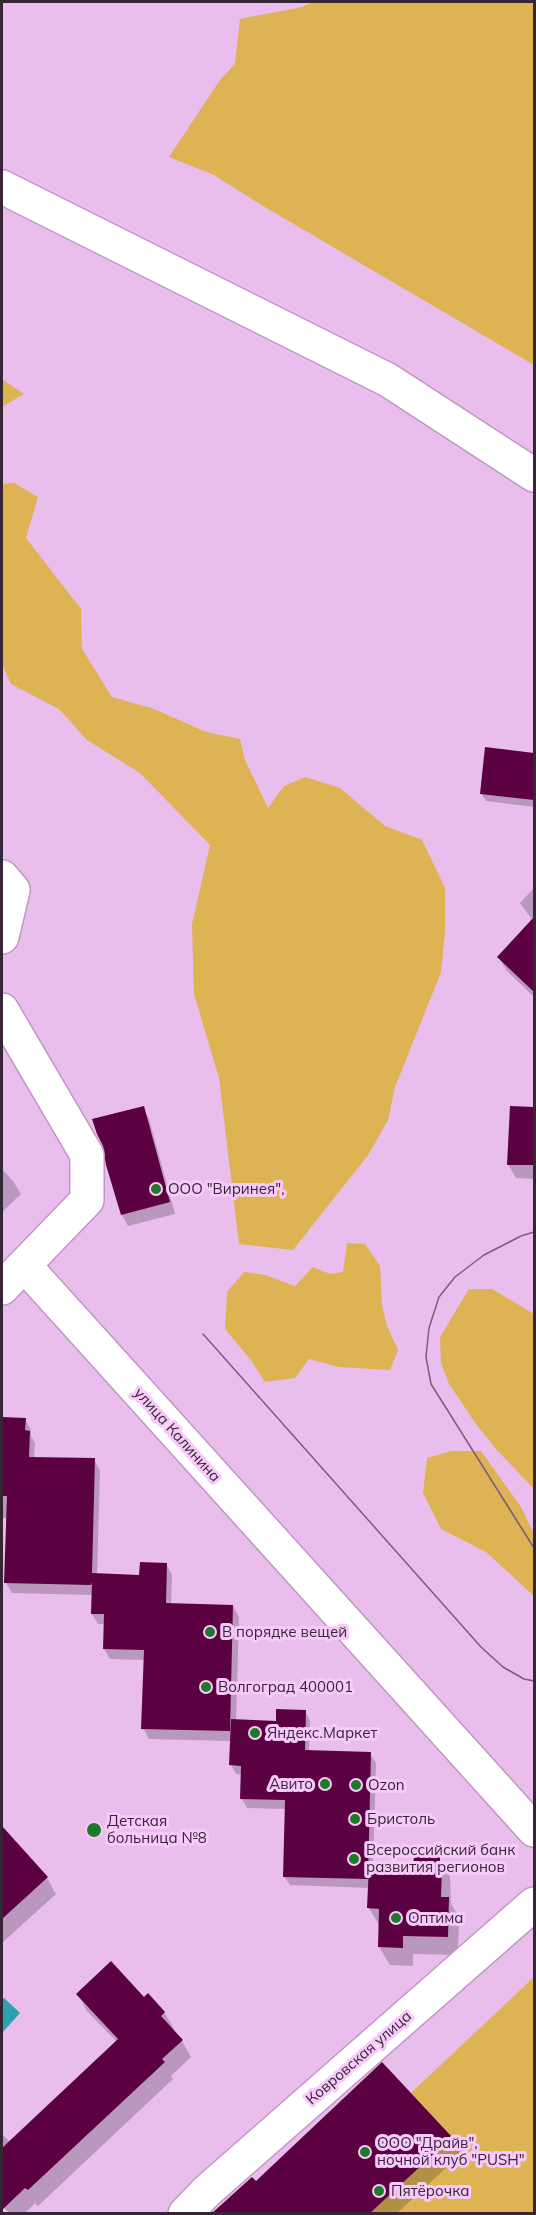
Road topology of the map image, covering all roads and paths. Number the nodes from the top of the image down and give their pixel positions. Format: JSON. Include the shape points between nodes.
{"nodes":[{"id":1,"x":2,"y":187,"type":"edge"},
{"id":2,"x":534,"y":475,"type":"edge"},
{"id":3,"x":2,"y":877,"type":"edge"},
{"id":4,"x":2,"y":937,"type":"edge"},
{"id":5,"x":2,"y":1010,"type":"edge"},
{"id":6,"x":13,"y":1277,"type":"edge"},
{"id":7,"x":534,"y":1830,"type":"edge"},
{"id":8,"x":534,"y":1904,"type":"edge"},
{"id":9,"x":185,"y":2214,"type":"edge"}],
"edges":[{"from":1,"to":2,"type":"street","via":[[387,380]]},
{"from":3,"to":4,"type":"street","via":[[13,890]]},
{"from":5,"to":6,"type":"street","name":"улица Калинина","via":[[87,1155],[87,1200]]},
{"from":6,"to":7,"type":"street","name":"улица Калинина"},
{"from":8,"to":9,"type":"street","name":"Ковровская улица"}]}
